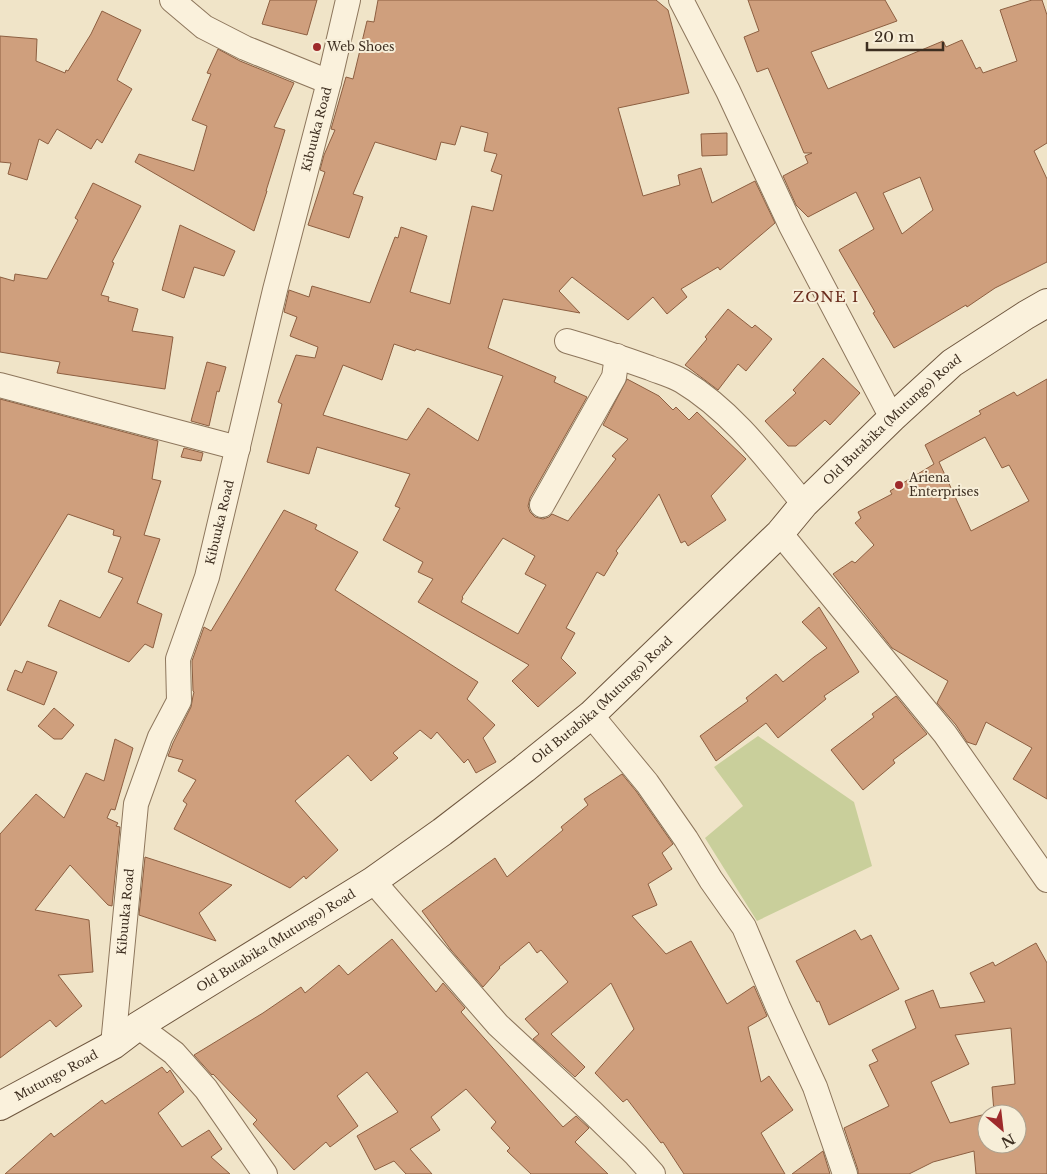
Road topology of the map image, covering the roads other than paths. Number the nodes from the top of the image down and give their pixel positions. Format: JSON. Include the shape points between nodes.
{"nodes":[{"id":1,"x":172,"y":0,"type":"edge"},
{"id":2,"x":348,"y":0,"type":"edge"},
{"id":3,"x":681,"y":0,"type":"edge"},
{"id":4,"x":329,"y":82,"type":"junction"},
{"id":5,"x":1047,"y":303,"type":"edge"},
{"id":6,"x":567,"y":340,"type":"dead end"},
{"id":7,"x":617,"y":356,"type":"junction"},
{"id":8,"x":0,"y":385,"type":"edge"},
{"id":9,"x":892,"y":418,"type":"junction"},
{"id":10,"x":238,"y":448,"type":"junction"},
{"id":11,"x":804,"y":504,"type":"junction"},
{"id":12,"x":542,"y":505,"type":"dead end"},
{"id":13,"x":780,"y":533,"type":"junction"},
{"id":14,"x":591,"y":715,"type":"junction"},
{"id":15,"x":1047,"y":880,"type":"edge"},
{"id":16,"x":373,"y":882,"type":"junction"},
{"id":17,"x":138,"y":1026,"type":"junction"},
{"id":18,"x":113,"y":1045,"type":"junction"},
{"id":19,"x":0,"y":1106,"type":"edge"},
{"id":20,"x":265,"y":1174,"type":"edge"},
{"id":21,"x":653,"y":1174,"type":"edge"},
{"id":22,"x":845,"y":1174,"type":"edge"}],
"edges":[{"from":1,"to":4,"type":"street","via":[[204,27]]},
{"from":2,"to":4,"type":"street","name":"Kibuuka Road"},
{"from":3,"to":9,"type":"street","via":[[791,226]]},
{"from":4,"to":10,"type":"street","name":"Kibuuka Road"},
{"from":5,"to":9,"type":"main road","name":"Old Butabika (Mutungo) Road","via":[[952,363]]},
{"from":6,"to":7,"type":"street"},
{"from":7,"to":11,"type":"street","via":[[680,380],[714,403]]},
{"from":7,"to":12,"type":"street","via":[[614,377]]},
{"from":8,"to":10,"type":"street"},
{"from":9,"to":11,"type":"main road","name":"Old Butabika (Mutungo) Road"},
{"from":10,"to":18,"type":"street","name":"Kibuuka Road","via":[[207,577],[178,659],[179,701],[160,737],[136,804]]},
{"from":11,"to":13,"type":"main road","name":"Old Butabika (Mutungo) Road"},
{"from":13,"to":14,"type":"main road","name":"Old Butabika (Mutungo) Road"},
{"from":13,"to":15,"type":"street","via":[[945,734]]},
{"from":14,"to":16,"type":"main road","name":"Old Butabika (Mutungo) Road","via":[[517,775]]},
{"from":14,"to":22,"type":"street","via":[[647,783],[744,927],[815,1087]]},
{"from":16,"to":17,"type":"main road","name":"Old Butabika (Mutungo) Road"},
{"from":16,"to":21,"type":"street","via":[[498,1025]]},
{"from":17,"to":18,"type":"main road","name":"Old Butabika (Mutungo) Road"},
{"from":17,"to":20,"type":"street","via":[[174,1053],[206,1089]]},
{"from":18,"to":19,"type":"main road","name":"Mutungo Road"}]}
